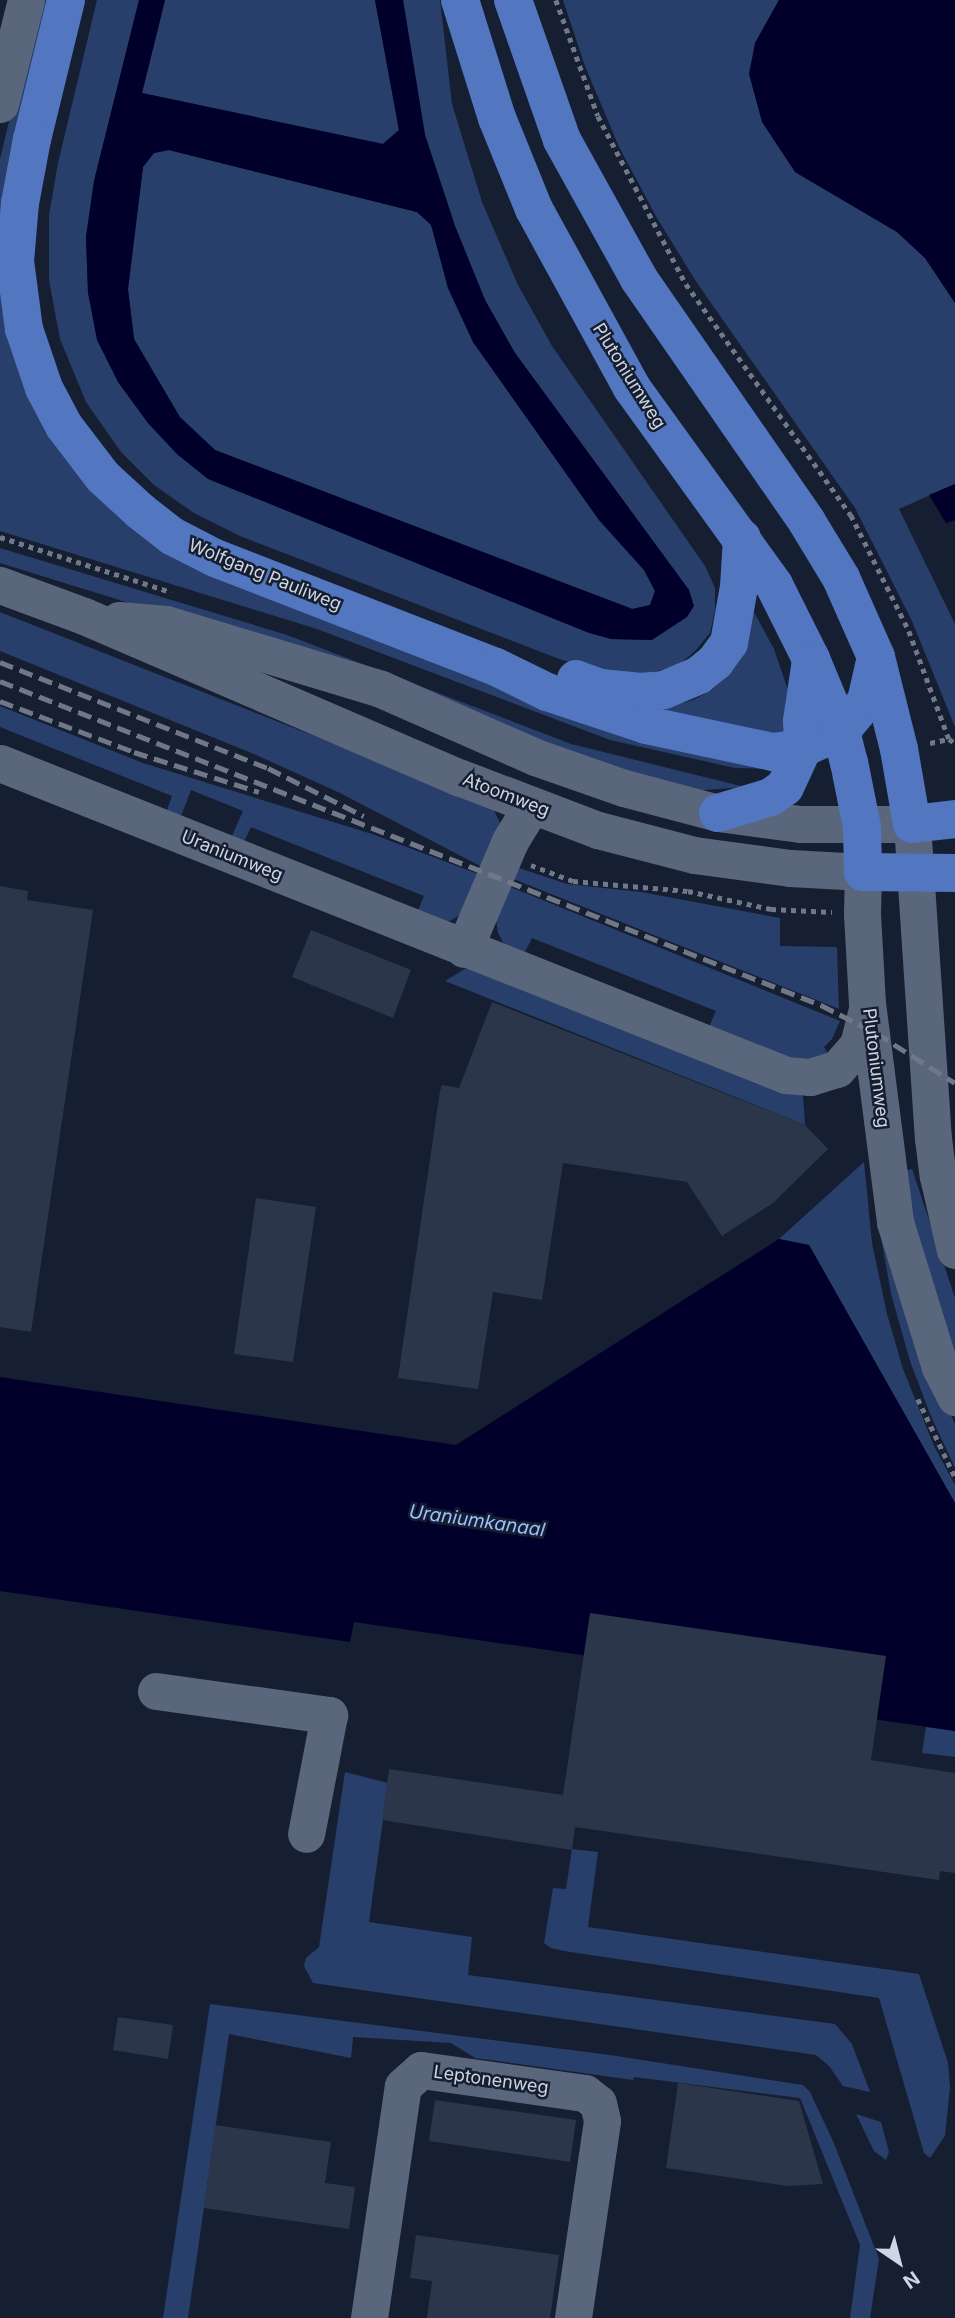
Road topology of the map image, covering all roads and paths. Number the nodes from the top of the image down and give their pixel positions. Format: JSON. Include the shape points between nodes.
{"nodes":[{"id":1,"x":26,"y":0,"type":"edge"},
{"id":2,"x":66,"y":0,"type":"edge"},
{"id":3,"x":83,"y":0,"type":"edge"},
{"id":4,"x":460,"y":0,"type":"edge"},
{"id":5,"x":513,"y":0,"type":"edge"},
{"id":6,"x":556,"y":0,"type":"edge"},
{"id":7,"x":0,"y":104,"type":"edge"},
{"id":8,"x":741,"y":538,"type":"junction"},
{"id":9,"x":0,"y":585,"type":"edge"},
{"id":10,"x":83,"y":616,"type":"junction"},
{"id":11,"x":876,"y":657,"type":"junction"},
{"id":12,"x":811,"y":659,"type":"junction"},
{"id":13,"x":841,"y":730,"type":"junction"},
{"id":14,"x":955,"y":743,"type":"edge"},
{"id":15,"x":803,"y":748,"type":"junction"},
{"id":16,"x":0,"y":763,"type":"edge"},
{"id":17,"x":532,"y":805,"type":"junction"},
{"id":18,"x":718,"y":813,"type":"junction"},
{"id":19,"x":955,"y":819,"type":"edge"},
{"id":20,"x":912,"y":824,"type":"junction"},
{"id":21,"x":862,"y":827,"type":"junction"},
{"id":22,"x":504,"y":855,"type":"junction"},
{"id":23,"x":863,"y":872,"type":"junction"},
{"id":24,"x":917,"y":872,"type":"junction"},
{"id":25,"x":955,"y":873,"type":"edge"},
{"id":26,"x":862,"y":914,"type":"junction"},
{"id":27,"x":464,"y":949,"type":"junction"},
{"id":28,"x":867,"y":1003,"type":"junction"},
{"id":29,"x":955,"y":1250,"type":"edge"},
{"id":30,"x":955,"y":1397,"type":"edge"},
{"id":31,"x":156,"y":1691,"type":"dead end"},
{"id":32,"x":306,"y":1834,"type":"dead end"},
{"id":33,"x":369,"y":2318,"type":"edge"},
{"id":34,"x":573,"y":2318,"type":"edge"}],
"edges":[{"from":1,"to":7,"type":"street"},
{"from":2,"to":15,"type":"main road","name":"Wolfgang Pauliweg","via":[[32,139],[15,261],[24,328],[44,388],[64,426],[103,477],[172,536],[215,558],[496,667],[547,692],[646,726],[773,752]]},
{"from":3,"to":8,"type":"main road","name":"Wolfgang Pauliweg","via":[[42,174],[35,285],[54,367],[81,420],[113,463],[155,502],[244,551],[578,680],[601,688],[641,692],[673,688],[699,675],[729,643],[739,587]]},
{"from":4,"to":8,"type":"main road","name":"Plutoniumweg","via":[[497,118],[534,209],[632,388]]},
{"from":5,"to":11,"type":"main road","via":[[562,140],[632,267],[807,522],[841,578]]},
{"from":6,"to":14,"type":"path","via":[[598,116],[686,284],[850,515],[909,631],[949,739]]},
{"from":8,"to":12,"type":"main road","name":"Plutoniumweg","via":[[774,585]]},
{"from":9,"to":10,"type":"street","name":"Atoomweg"},
{"from":10,"to":17,"type":"street","name":"Atoomweg"},
{"from":10,"to":18,"type":"street","name":"Atoomweg","via":[[166,624],[268,653],[382,689],[548,761],[624,788]]},
{"from":11,"to":13,"type":"main road","via":[[866,701]]},
{"from":11,"to":20,"type":"main road"},
{"from":12,"to":13,"type":"main road","name":"Plutoniumweg"},
{"from":12,"to":15,"type":"main road"},
{"from":13,"to":15,"type":"main road","name":"Wolfgang Pauliweg"},
{"from":13,"to":21,"type":"main road","name":"Plutoniumweg"},
{"from":15,"to":18,"type":"main road","via":[[785,787],[771,797]]},
{"from":16,"to":27,"type":"street","name":"Uraniumweg"},
{"from":17,"to":22,"type":"street"},
{"from":17,"to":23,"type":"street","name":"Atoomweg","via":[[598,830],[694,855]]},
{"from":18,"to":21,"type":"street","name":"Atoomweg"},
{"from":19,"to":20,"type":"main road","name":"Atoomweg"},
{"from":20,"to":21,"type":"street","name":"Atoomweg"},
{"from":20,"to":24,"type":"street"},
{"from":21,"to":23,"type":"main road","name":"Plutoniumweg"},
{"from":22,"to":26,"type":"path","via":[[573,881],[688,891],[771,909]]},
{"from":22,"to":27,"type":"street"},
{"from":23,"to":24,"type":"main road","name":"Atoomweg"},
{"from":23,"to":26,"type":"street","name":"Plutoniumweg"},
{"from":24,"to":25,"type":"main road","name":"Atoomweg"},
{"from":24,"to":29,"type":"street","via":[[933,1138]]},
{"from":26,"to":28,"type":"street","name":"Plutoniumweg"},
{"from":27,"to":28,"type":"street","name":"Uraniumweg","via":[[786,1075],[821,1076],[837,1069],[858,1045]]},
{"from":28,"to":30,"type":"street","name":"Plutoniumweg","via":[[895,1222],[940,1367]]},
{"from":31,"to":32,"type":"street","via":[[329,1715]]},
{"from":33,"to":34,"type":"street","name":"Leptonenweg","via":[[403,2086],[421,2070],[585,2093],[598,2103],[602,2121]]}]}
